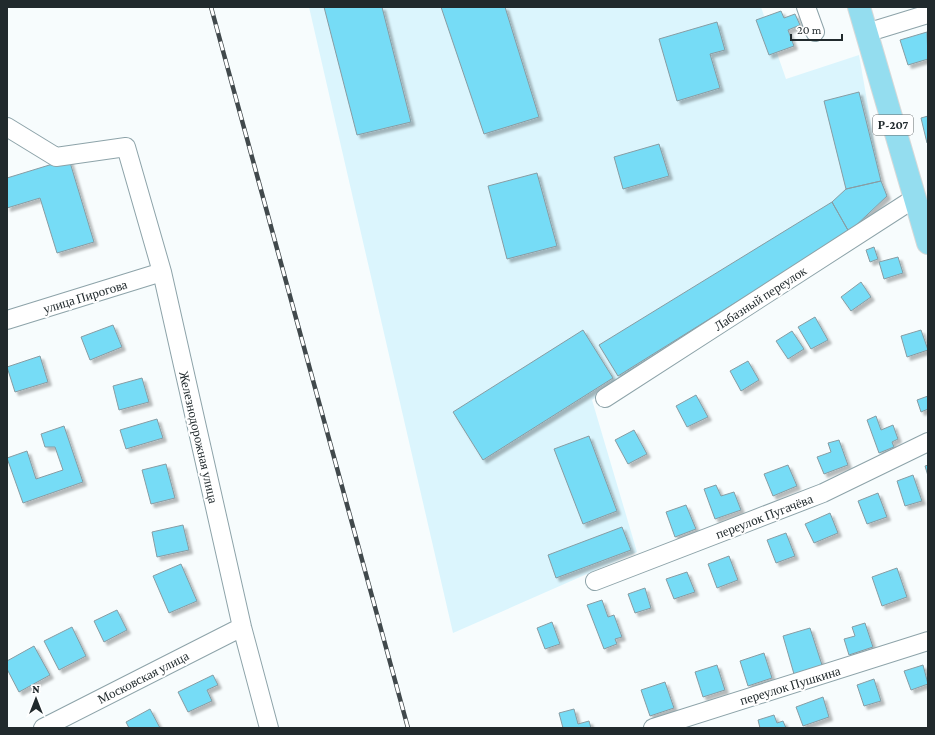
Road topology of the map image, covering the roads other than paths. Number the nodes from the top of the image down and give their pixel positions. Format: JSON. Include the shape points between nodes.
{"nodes":[{"id":1,"x":806,"y":7,"type":"edge"},
{"id":2,"x":859,"y":7,"type":"edge"},
{"id":3,"x":928,"y":14,"type":"edge"},
{"id":4,"x":815,"y":32,"type":"dead end"},
{"id":5,"x":866,"y":33,"type":"junction"},
{"id":6,"x":7,"y":127,"type":"edge"},
{"id":7,"x":915,"y":198,"type":"junction"},
{"id":8,"x":926,"y":230,"type":"edge"},
{"id":9,"x":162,"y":272,"type":"junction"},
{"id":10,"x":7,"y":320,"type":"edge"},
{"id":11,"x":605,"y":398,"type":"dead end"},
{"id":12,"x":928,"y":442,"type":"edge"},
{"id":13,"x":595,"y":581,"type":"dead end"},
{"id":14,"x":242,"y":627,"type":"junction"},
{"id":15,"x":928,"y":642,"type":"edge"},
{"id":16,"x":43,"y":728,"type":"edge"},
{"id":17,"x":269,"y":728,"type":"edge"},
{"id":18,"x":653,"y":728,"type":"edge"}],
"edges":[{"from":1,"to":4,"type":"street"},
{"from":2,"to":5,"type":"main road","number":"Р-207"},
{"from":3,"to":5,"type":"street"},
{"from":5,"to":7,"type":"main road","number":"Р-207"},
{"from":6,"to":9,"type":"street","name":"Железнодорожная улица","via":[[56,157],[126,147]]},
{"from":7,"to":8,"type":"main road","number":"Р-207"},
{"from":7,"to":11,"type":"street","name":"Лабазный переулок"},
{"from":9,"to":10,"type":"street","name":"улица Пирогова"},
{"from":9,"to":14,"type":"street","name":"Железнодорожная улица"},
{"from":12,"to":13,"type":"street","name":"переулок Пугачёва","via":[[823,493]]},
{"from":14,"to":16,"type":"street","name":"Московская улица"},
{"from":14,"to":17,"type":"street","name":"Железнодорожная улица"},
{"from":15,"to":18,"type":"street","name":"переулок Пушкина"}]}
